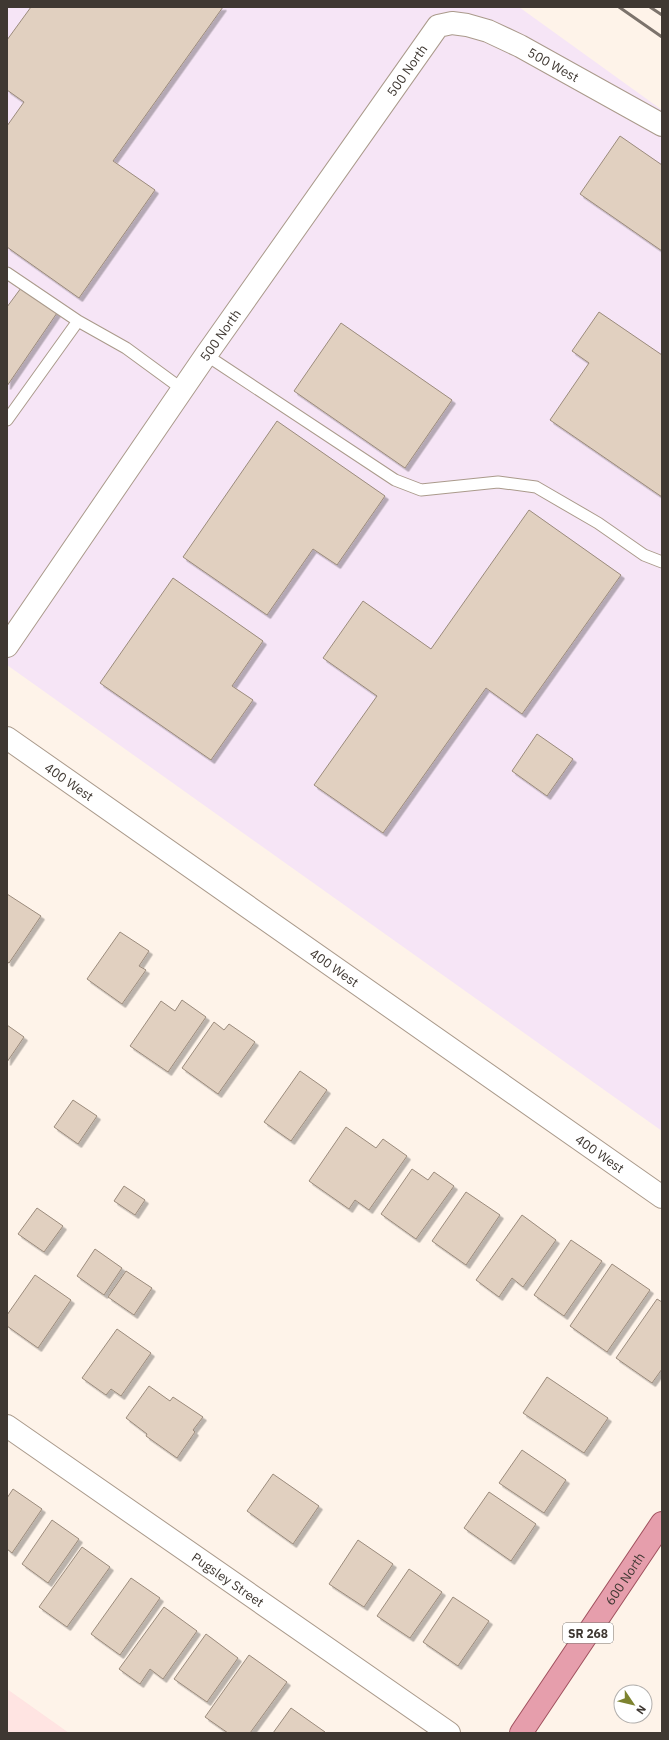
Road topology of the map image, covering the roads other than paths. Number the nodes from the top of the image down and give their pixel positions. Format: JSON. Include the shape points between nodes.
{"nodes":[{"id":1,"x":438,"y":26,"type":"joint"},
{"id":2,"x":662,"y":124,"type":"edge"},
{"id":3,"x":7,"y":273,"type":"edge"},
{"id":4,"x":78,"y":320,"type":"junction"},
{"id":5,"x":206,"y":355,"type":"junction"},
{"id":6,"x":182,"y":389,"type":"junction"},
{"id":7,"x":7,"y":420,"type":"edge"},
{"id":8,"x":662,"y":562,"type":"edge"},
{"id":9,"x":7,"y":646,"type":"edge"},
{"id":10,"x":7,"y":738,"type":"edge"},
{"id":11,"x":662,"y":1197,"type":"edge"},
{"id":12,"x":7,"y":1426,"type":"edge"},
{"id":13,"x":662,"y":1523,"type":"edge"},
{"id":14,"x":528,"y":1730,"type":"edge"},
{"id":15,"x":449,"y":1733,"type":"edge"}],
"edges":[{"from":1,"to":2,"type":"street","name":"500 West","via":[[467,25],[488,31]]},
{"from":1,"to":5,"type":"street","name":"500 North"},
{"from":3,"to":4,"type":"lane"},
{"from":4,"to":6,"type":"lane","via":[[126,348]]},
{"from":4,"to":7,"type":"lane"},
{"from":5,"to":6,"type":"street","name":"500 North"},
{"from":5,"to":8,"type":"lane","via":[[395,480],[421,490],[498,482],[536,487],[598,523],[644,555]]},
{"from":6,"to":9,"type":"street","name":"500 North"},
{"from":10,"to":11,"type":"street","name":"400 West"},
{"from":12,"to":15,"type":"street","name":"Pugsley Street"},
{"from":13,"to":14,"type":"main road","name":"600 North","number":"SR 268"}]}
